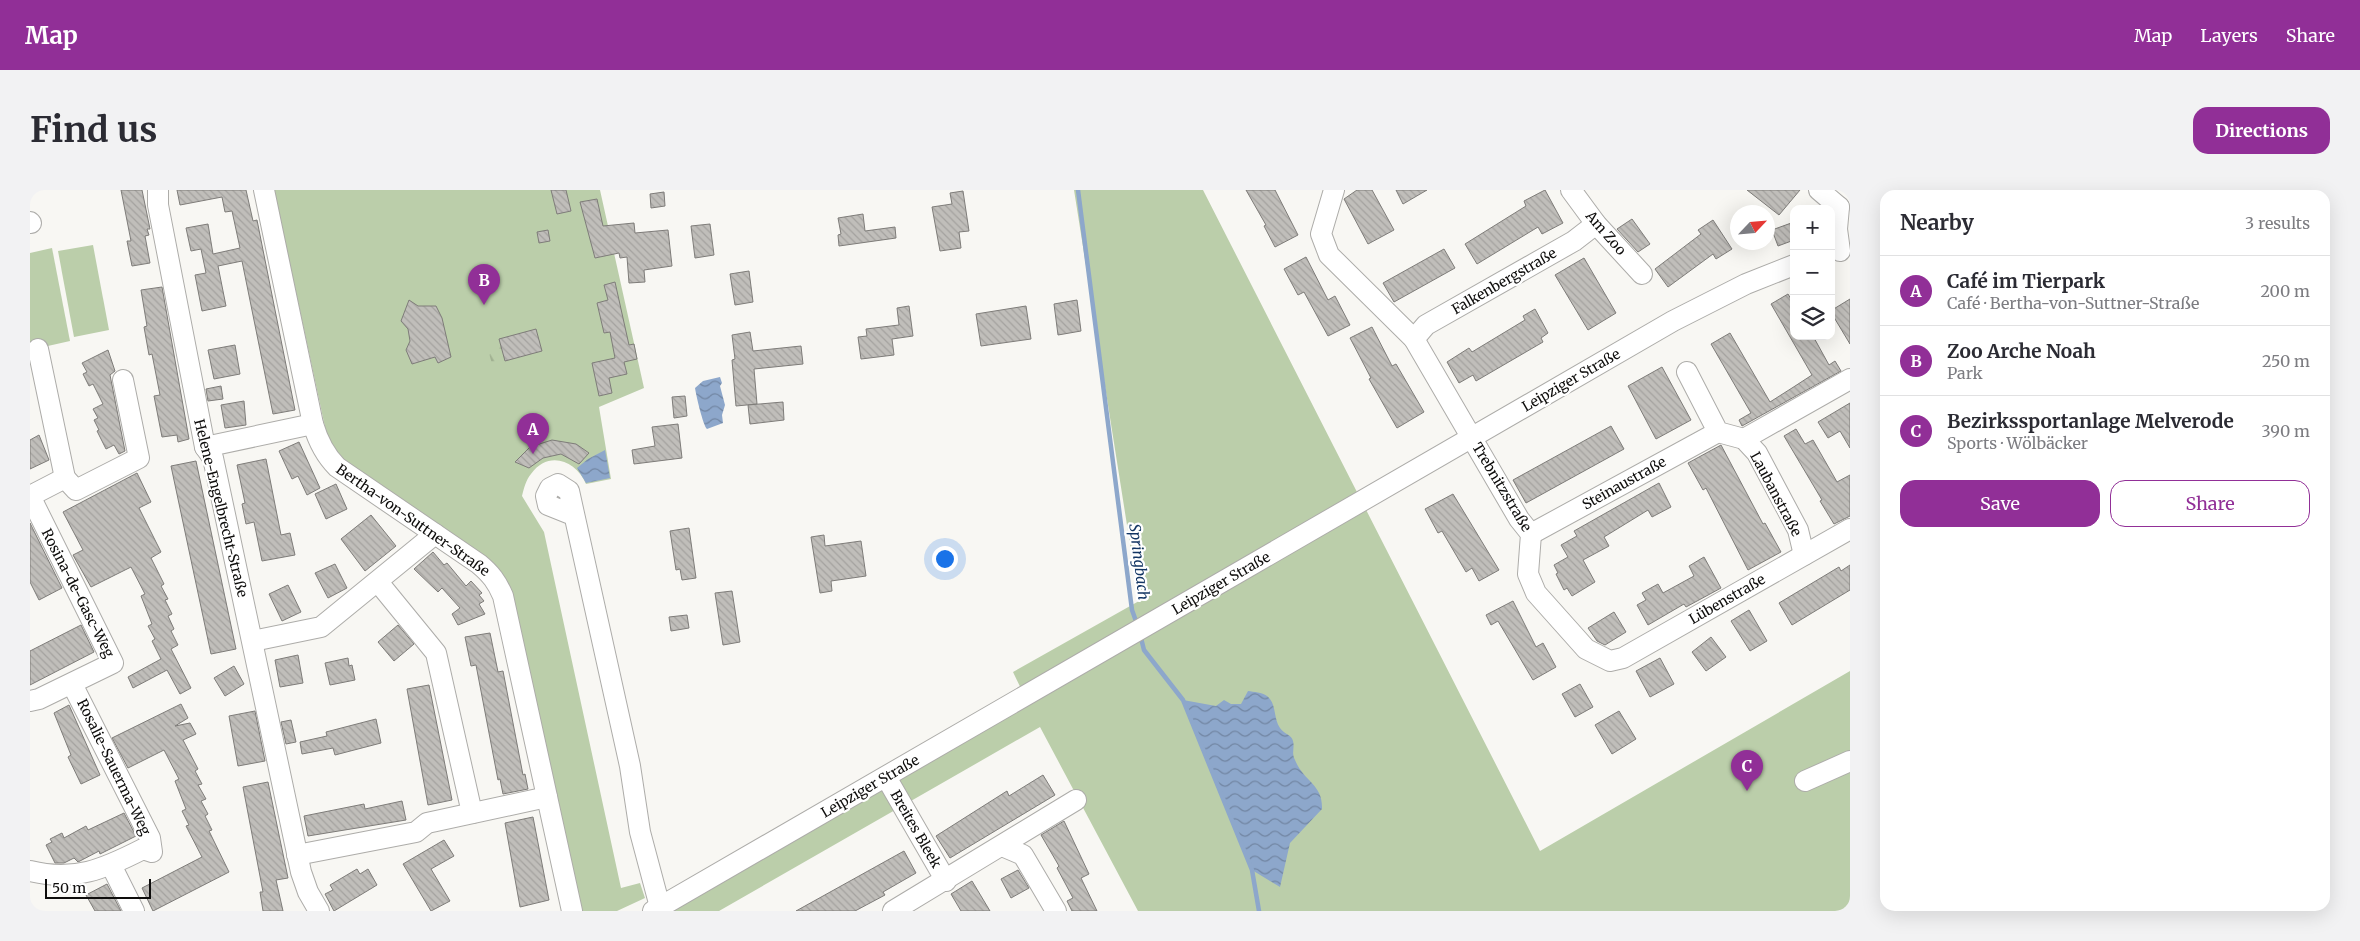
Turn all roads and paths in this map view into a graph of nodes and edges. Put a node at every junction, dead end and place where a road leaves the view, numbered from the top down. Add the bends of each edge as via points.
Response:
1 (158, 190) edge
2 (264, 190) edge
3 (1334, 190) edge
4 (1571, 190) edge
5 (1819, 190) edge
6 (1844, 207) edge
7 (1596, 224) junction
8 (1840, 251) edge
9 (1790, 268) edge
10 (1642, 274) dead end
11 (1414, 340) junction
12 (38, 349) dead end
13 (1687, 372) dead end
14 (1850, 379) edge
15 (123, 380) dead end
16 (313, 424) junction
17 (1718, 432) junction
18 (1472, 437) junction
19 (1744, 439) junction
20 (205, 447) junction
21 (66, 478) junction
22 (30, 496) edge
23 (573, 515) dead end
24 (1850, 529) edge
25 (435, 534) junction
26 (1531, 534) junction
27 (1804, 555) junction
28 (378, 582) junction
29 (253, 641) junction
30 (1601, 658) joint
31 (72, 684) junction
32 (30, 701) edge
33 (1850, 761) edge
34 (886, 776) junction
35 (1805, 782) dead end
36 (547, 797) junction
37 (1076, 800) dead end
38 (472, 814) junction
39 (1002, 846) junction
40 (297, 855) junction
41 (111, 865) junction
42 (30, 871) edge
43 (946, 881) junction
44 (656, 909) edge
45 (134, 911) edge
46 (319, 911) edge
47 (572, 911) edge
48 (893, 911) edge
49 (1056, 911) edge

1 - 20 street, Helene-Engelbrecht-Straße via 158,205
2 - 16 street, Bertha-von-Suttner-Straße
3 - 11 street, Trebnitzstraße via 1321,234 1329,254
4 - 7 street, Am Zoo
5 - 6 street
6 - 8 street via 1837,229
7 - 10 street, Am Zoo
7 - 11 street, Falkenbergstraße via 1574,241 1426,325
9 - 18 street, Leipziger Straße via 1746,284 1673,320
11 - 18 street, Trebnitzstraße
12 - 21 street
13 - 17 street
14 - 19 street
15 - 21 street via 139,458 76,490
16 - 20 street
16 - 25 street, Bertha-von-Suttner-Straße via 317,439 337,467
17 - 19 street, Laubanstraße
17 - 26 street, Steinaustraße
18 - 26 street, Trebnitzstraße
18 - 34 street, Leipziger Straße
19 - 27 street, Laubanstraße via 1757,453 1798,530
20 - 29 street, Helene-Engelbrecht-Straße via 212,458
21 - 22 street
22 - 31 street, Rosina-de-Gasc-Weg via 113,663
23 - 44 street via 628,758
24 - 27 street, Lübenstraße
25 - 28 street
25 - 36 street, Bertha-von-Suttner-Straße via 479,564 498,583
26 - 30 street, Trebnitzstraße via 1528,574 1536,594 1586,649
27 - 30 street, Lübenstraße via 1623,658 1610,661
28 - 29 street via 321,627
28 - 38 street via 436,653
29 - 40 street, Helene-Engelbrecht-Straße
31 - 32 street
31 - 41 street, Rosalie-Sauerma-Weg via 150,838 152,852 143,849
33 - 35 street
34 - 43 street, Breites Bleek
34 - 44 street, Leipziger Straße
36 - 38 street
36 - 47 street, Bertha-von-Suttner-Straße
37 - 39 street, Breites Bleek
38 - 40 street via 427,824 416,832
39 - 43 street, Breites Bleek
39 - 49 street via 1023,854
40 - 46 street, Helene-Engelbrecht-Straße via 308,892
41 - 42 street via 60,876
41 - 45 street
43 - 48 street, Breites Bleek

